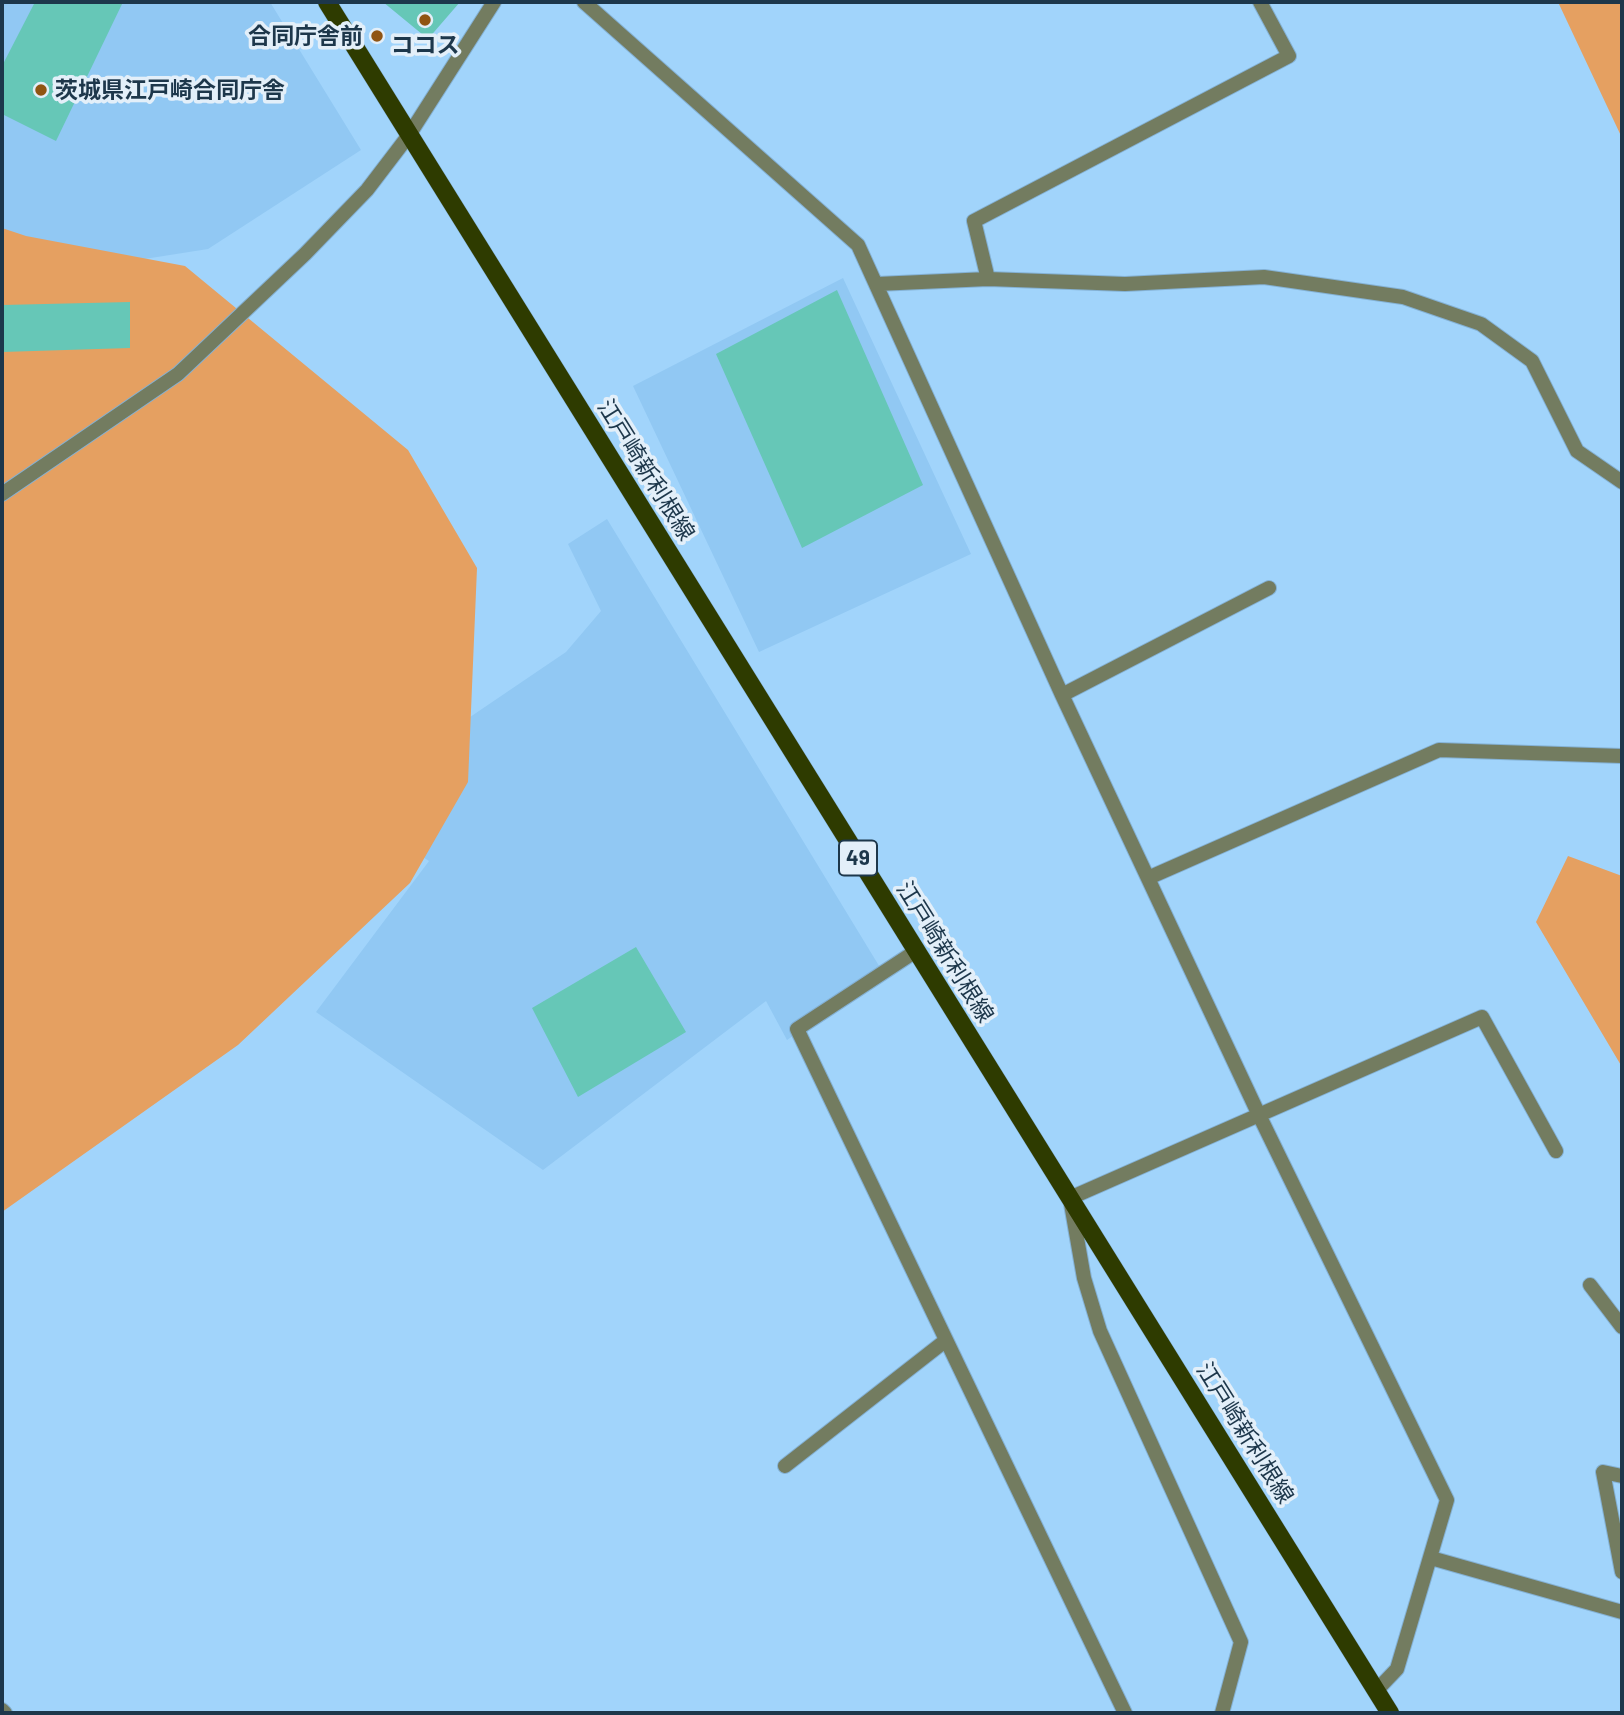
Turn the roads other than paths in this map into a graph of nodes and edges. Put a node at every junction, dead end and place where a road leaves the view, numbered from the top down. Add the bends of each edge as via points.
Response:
1 (327, 2) edge
2 (494, 2) edge
3 (1260, 2) edge
4 (595, 5) edge
5 (409, 135) junction
6 (988, 279) junction
7 (877, 284) junction
8 (1622, 482) edge
9 (2, 494) edge
10 (1269, 588) dead end
11 (1062, 695) junction
12 (1622, 756) edge
13 (1148, 877) junction
14 (916, 951) junction
15 (1259, 1115) junction
16 (1556, 1151) dead end
17 (1069, 1198) junction
18 (1590, 1285) dead end
19 (1622, 1327) edge
20 (945, 1341) junction
21 (785, 1466) dead end
22 (1622, 1476) edge
23 (1432, 1558) junction
24 (1622, 1572) edge
25 (1622, 1612) edge
26 (1376, 1691) junction
27 (1125, 1713) edge
28 (1222, 1713) edge
29 (1390, 1713) edge

1 - 5 main road, 江戸崎新利根線 / 49
2 - 5 street
3 - 6 street via 1289,56 974,221
4 - 7 street via 858,245
5 - 9 street via 367,190 305,254 177,374
5 - 14 main road, 江戸崎新利根線 / 49
6 - 7 street
6 - 8 street via 1125,284 1264,277 1403,297 1481,324 1532,360 1577,451
7 - 11 street
10 - 11 street
11 - 13 street
12 - 13 street via 1439,750
13 - 15 street
14 - 17 main road, 江戸崎新利根線 / 49
14 - 20 street via 797,1029
15 - 16 street via 1482,1017
15 - 17 street
15 - 23 street via 1447,1500
17 - 26 main road, 江戸崎新利根線 / 49
17 - 28 street via 1084,1278 1100,1331 1241,1642
18 - 19 street
20 - 21 street
20 - 27 street
22 - 24 street via 1603,1472
23 - 25 street
23 - 26 street via 1397,1669
26 - 29 main road, 江戸崎新利根線 / 49

